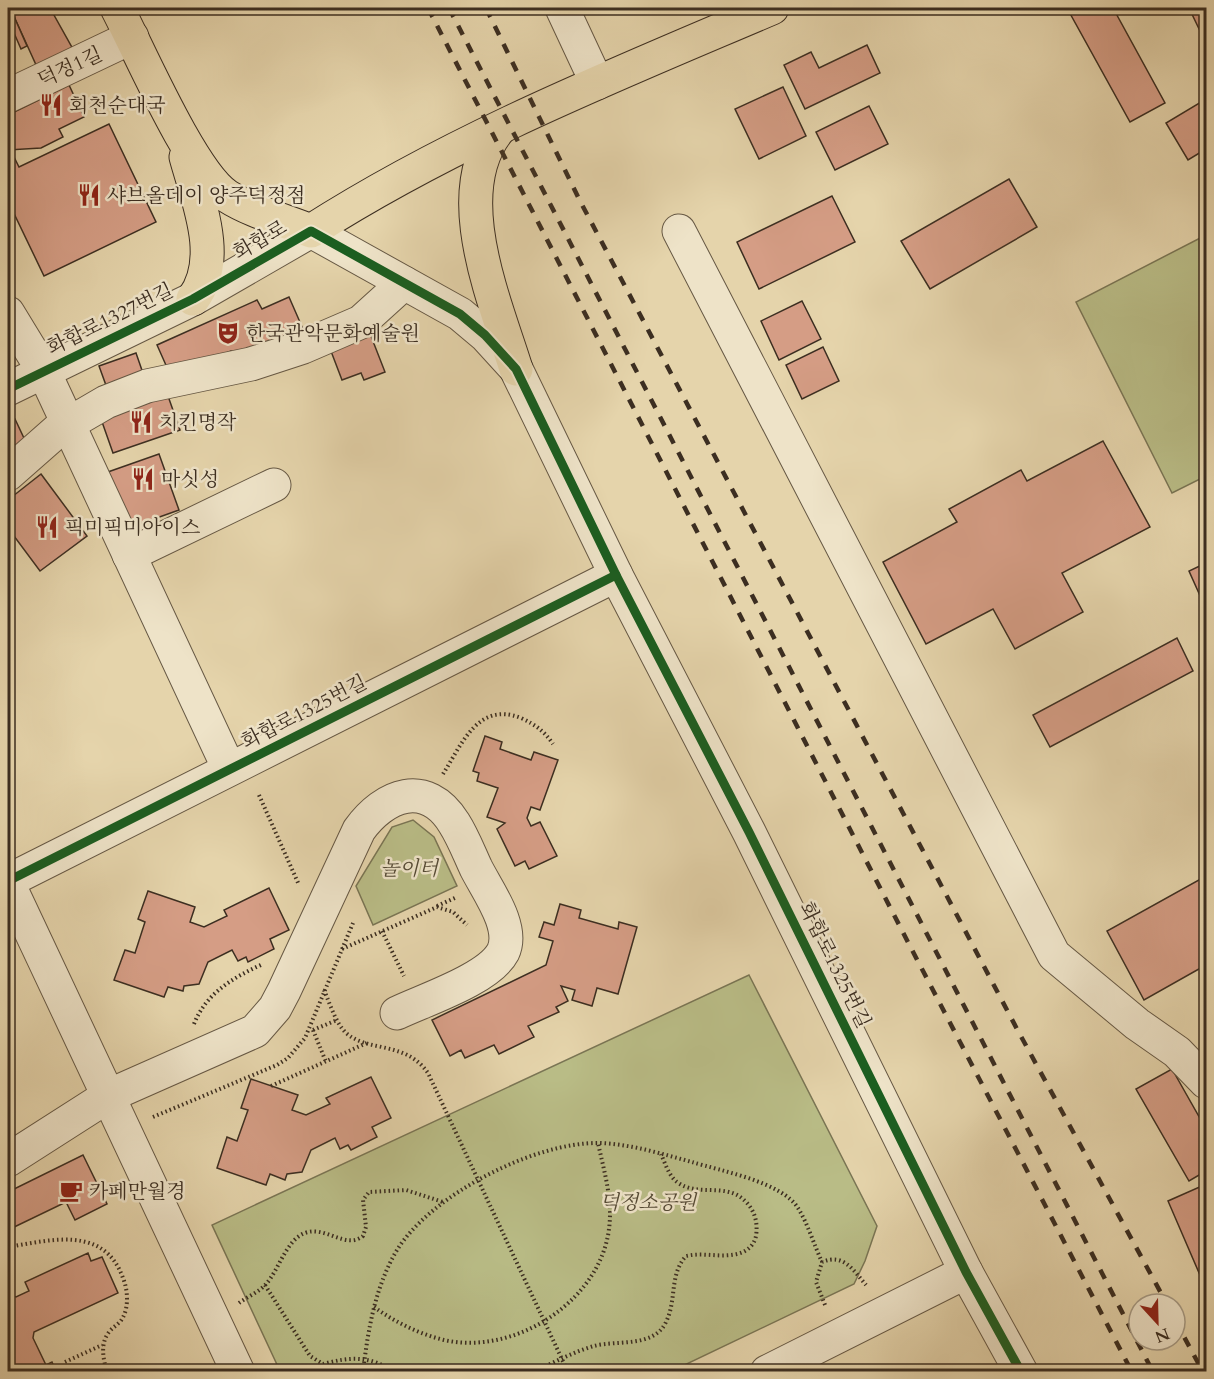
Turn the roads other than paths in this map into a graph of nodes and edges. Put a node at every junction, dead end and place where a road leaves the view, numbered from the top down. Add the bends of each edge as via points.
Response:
1 (117, 8) edge
2 (562, 8) edge
3 (772, 8) edge
4 (132, 37) junction
5 (597, 83) junction
6 (8, 96) edge
7 (177, 124) junction
8 (499, 129) junction
9 (311, 231) junction
10 (679, 231) dead end
11 (227, 280) joint
12 (404, 283) junction
13 (193, 299) junction
14 (8, 313) edge
15 (516, 369) junction
16 (44, 372) junction
17 (8, 389) edge
18 (68, 424) junction
19 (8, 474) edge
20 (274, 485) dead end
21 (129, 555) junction
22 (616, 575) junction
23 (229, 770) junction
24 (8, 882) edge
25 (397, 1013) dead end
26 (1206, 1082) edge
27 (108, 1096) junction
28 (8, 1160) edge
29 (966, 1272) junction
30 (238, 1371) edge
31 (767, 1371) edge
32 (1021, 1371) edge

1 - 4 main road, 화합로
2 - 5 street
3 - 5 main road, 화합로
4 - 6 street, 덕정1길
4 - 7 main road, 화합로
5 - 8 main road, 화합로
7 - 9 main road, 화합로 via 208,178 227,196
7 - 13 main road via 208,256 207,275
8 - 9 main road, 화합로
8 - 15 main road via 484,155 475,207 479,242
9 - 11 street, 화합로
9 - 12 street, 화합로1325번길
10 - 26 street via 1054,955 1137,1024 1178,1052
11 - 13 street, 화합로1327번길
12 - 15 street, 화합로1325번길 via 460,314
12 - 18 street via 377,309 347,329 251,364 147,386 106,402
13 - 16 street, 화합로1327번길
14 - 16 street
15 - 22 street, 화합로1325번길
16 - 17 street, 화합로1327번길
16 - 18 street, 화합로1325번길
18 - 19 street
18 - 21 street, 화합로1325번길
20 - 21 street
21 - 23 street, 화합로1325번길
22 - 23 street, 화합로1325번길
22 - 29 street, 화합로1325번길 via 748,831
23 - 24 street, 화합로1325번길
24 - 27 street
25 - 27 street via 488,969 500,957 506,942 502,922 454,822 433,800 413,795 386,803 358,830 284,991 264,1023 255,1031
27 - 28 street
27 - 30 street
29 - 31 street
29 - 32 street, 화합로1325번길

